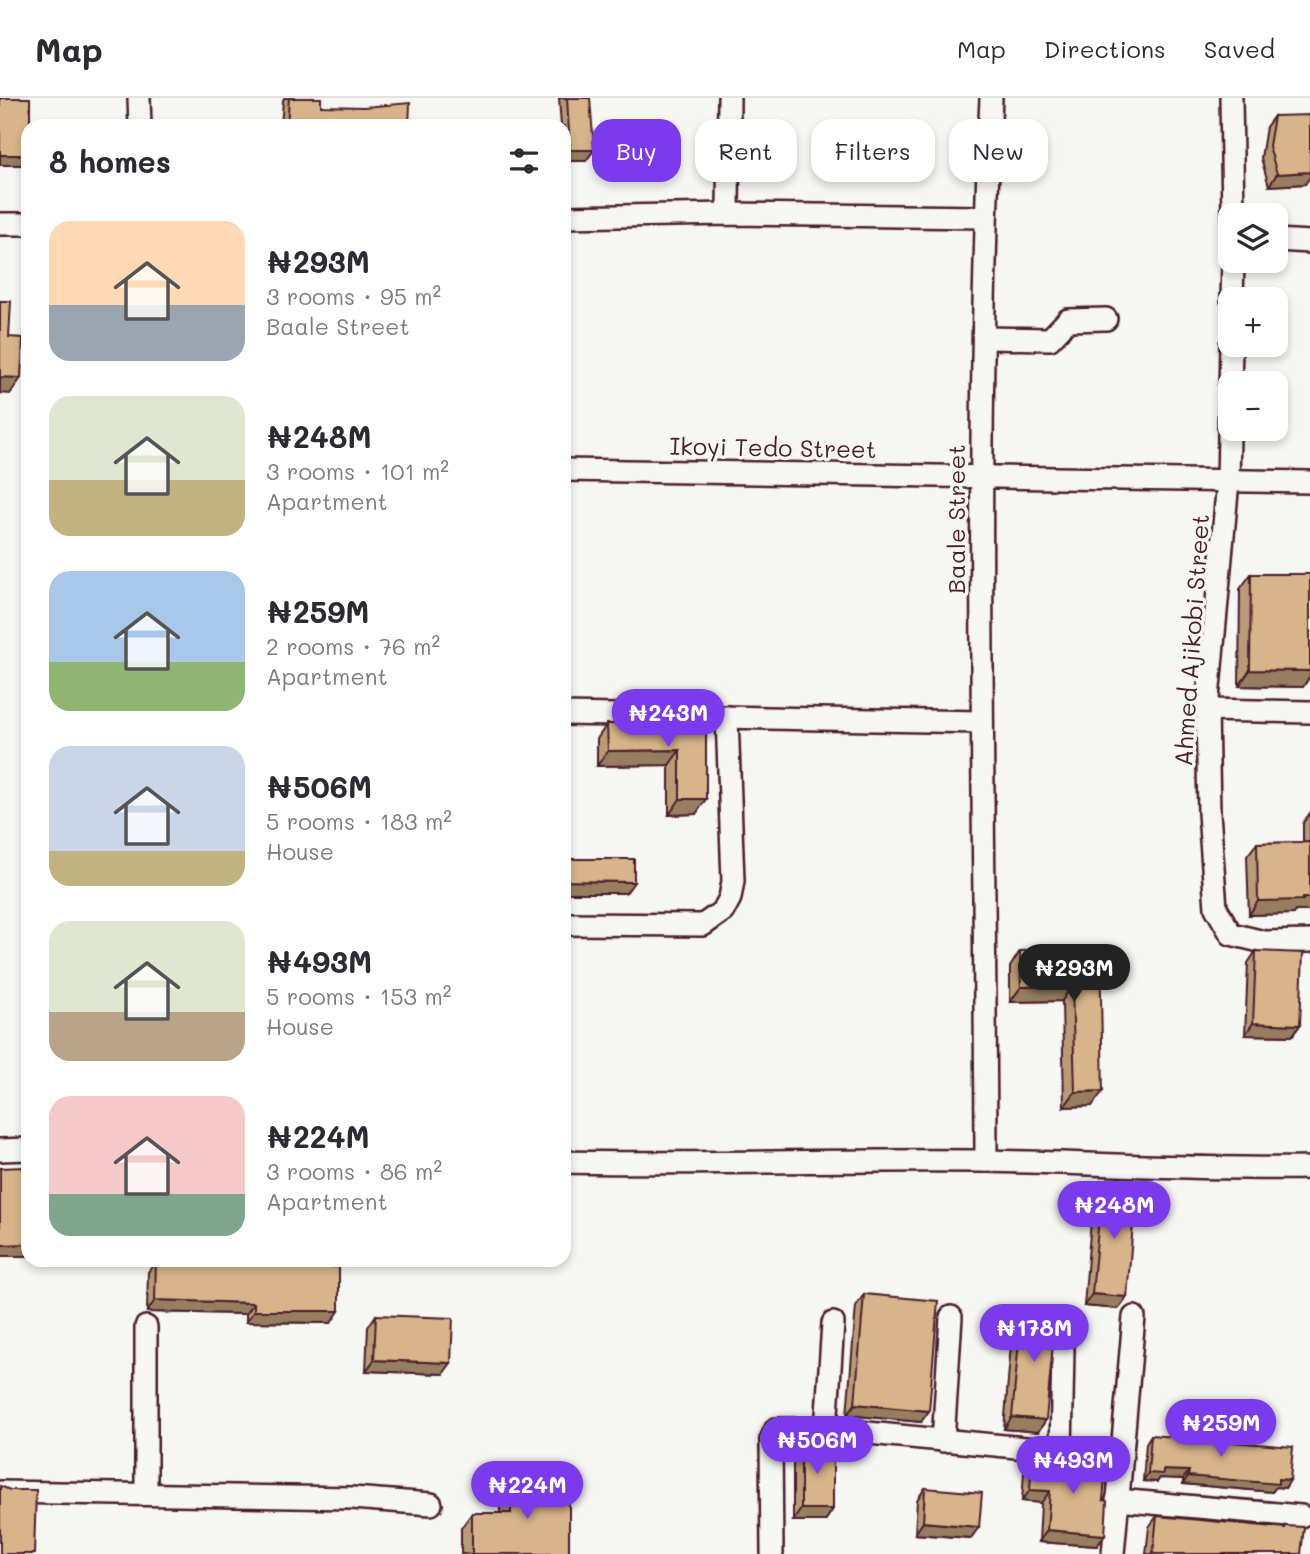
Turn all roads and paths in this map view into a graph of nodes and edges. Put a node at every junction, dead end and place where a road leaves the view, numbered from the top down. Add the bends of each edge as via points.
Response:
1 (139, 98) edge
2 (729, 98) edge
3 (991, 98) edge
4 (1231, 98) edge
5 (140, 119) edge
6 (1233, 203) edge
7 (728, 214) junction
8 (571, 217) edge
9 (985, 217) junction
10 (0, 224) edge
11 (21, 224) edge
12 (1288, 241) edge
13 (1310, 242) edge
14 (1106, 319) dead end
15 (984, 338) junction
16 (1231, 357) edge
17 (571, 470) edge
18 (981, 477) junction
19 (1228, 481) junction
20 (1310, 482) edge
21 (1208, 710) junction
22 (1310, 712) edge
23 (571, 713) edge
24 (727, 717) junction
25 (981, 722) junction
26 (571, 924) edge
27 (1310, 942) edge
28 (21, 1149) edge
29 (0, 1150) edge
30 (986, 1161) junction
31 (571, 1162) edge
32 (1310, 1168) edge
33 (951, 1317) dead end
34 (1133, 1317) dead end
35 (833, 1323) dead end
36 (146, 1327) dead end
37 (1063, 1350) dead end
38 (825, 1429) junction
39 (943, 1441) junction
40 (1061, 1452) junction
41 (1121, 1457) junction
42 (0, 1492) edge
43 (146, 1494) junction
44 (1117, 1500) junction
45 (431, 1504) dead end
46 (1301, 1516) dead end
47 (772, 1554) edge
48 (1113, 1554) edge

1 - 5 street
2 - 7 street
3 - 9 street, Baale Street
4 - 6 street
7 - 8 street
7 - 9 street
9 - 15 street, Baale Street
10 - 11 street
12 - 13 street
14 - 15 street via 1069,320 1050,339
15 - 18 street, Baale Street
16 - 19 street, Ahmed Ajikobi Street
17 - 18 street, Ikoyi Tedo Street
18 - 19 street, Ikoyi Tedo Street
18 - 25 street, Baale Street
19 - 20 street, Ikoyi Tedo Street
19 - 21 street, Ahmed Ajikobi Street
21 - 22 street
21 - 27 street, Ahmed Ajikobi Street via 1216,908 1231,934 1264,942
23 - 24 street
24 - 25 street
24 - 26 street via 733,881 723,911 704,925
25 - 30 street, Baale Street
28 - 29 street
30 - 31 street
30 - 32 street
33 - 39 street
34 - 41 street
35 - 38 street
36 - 43 street
37 - 40 street
38 - 39 street
38 - 47 street via 776,1429 771,1440
39 - 40 street
40 - 41 street
41 - 44 street
42 - 43 street
43 - 45 street
44 - 46 street
44 - 48 street

